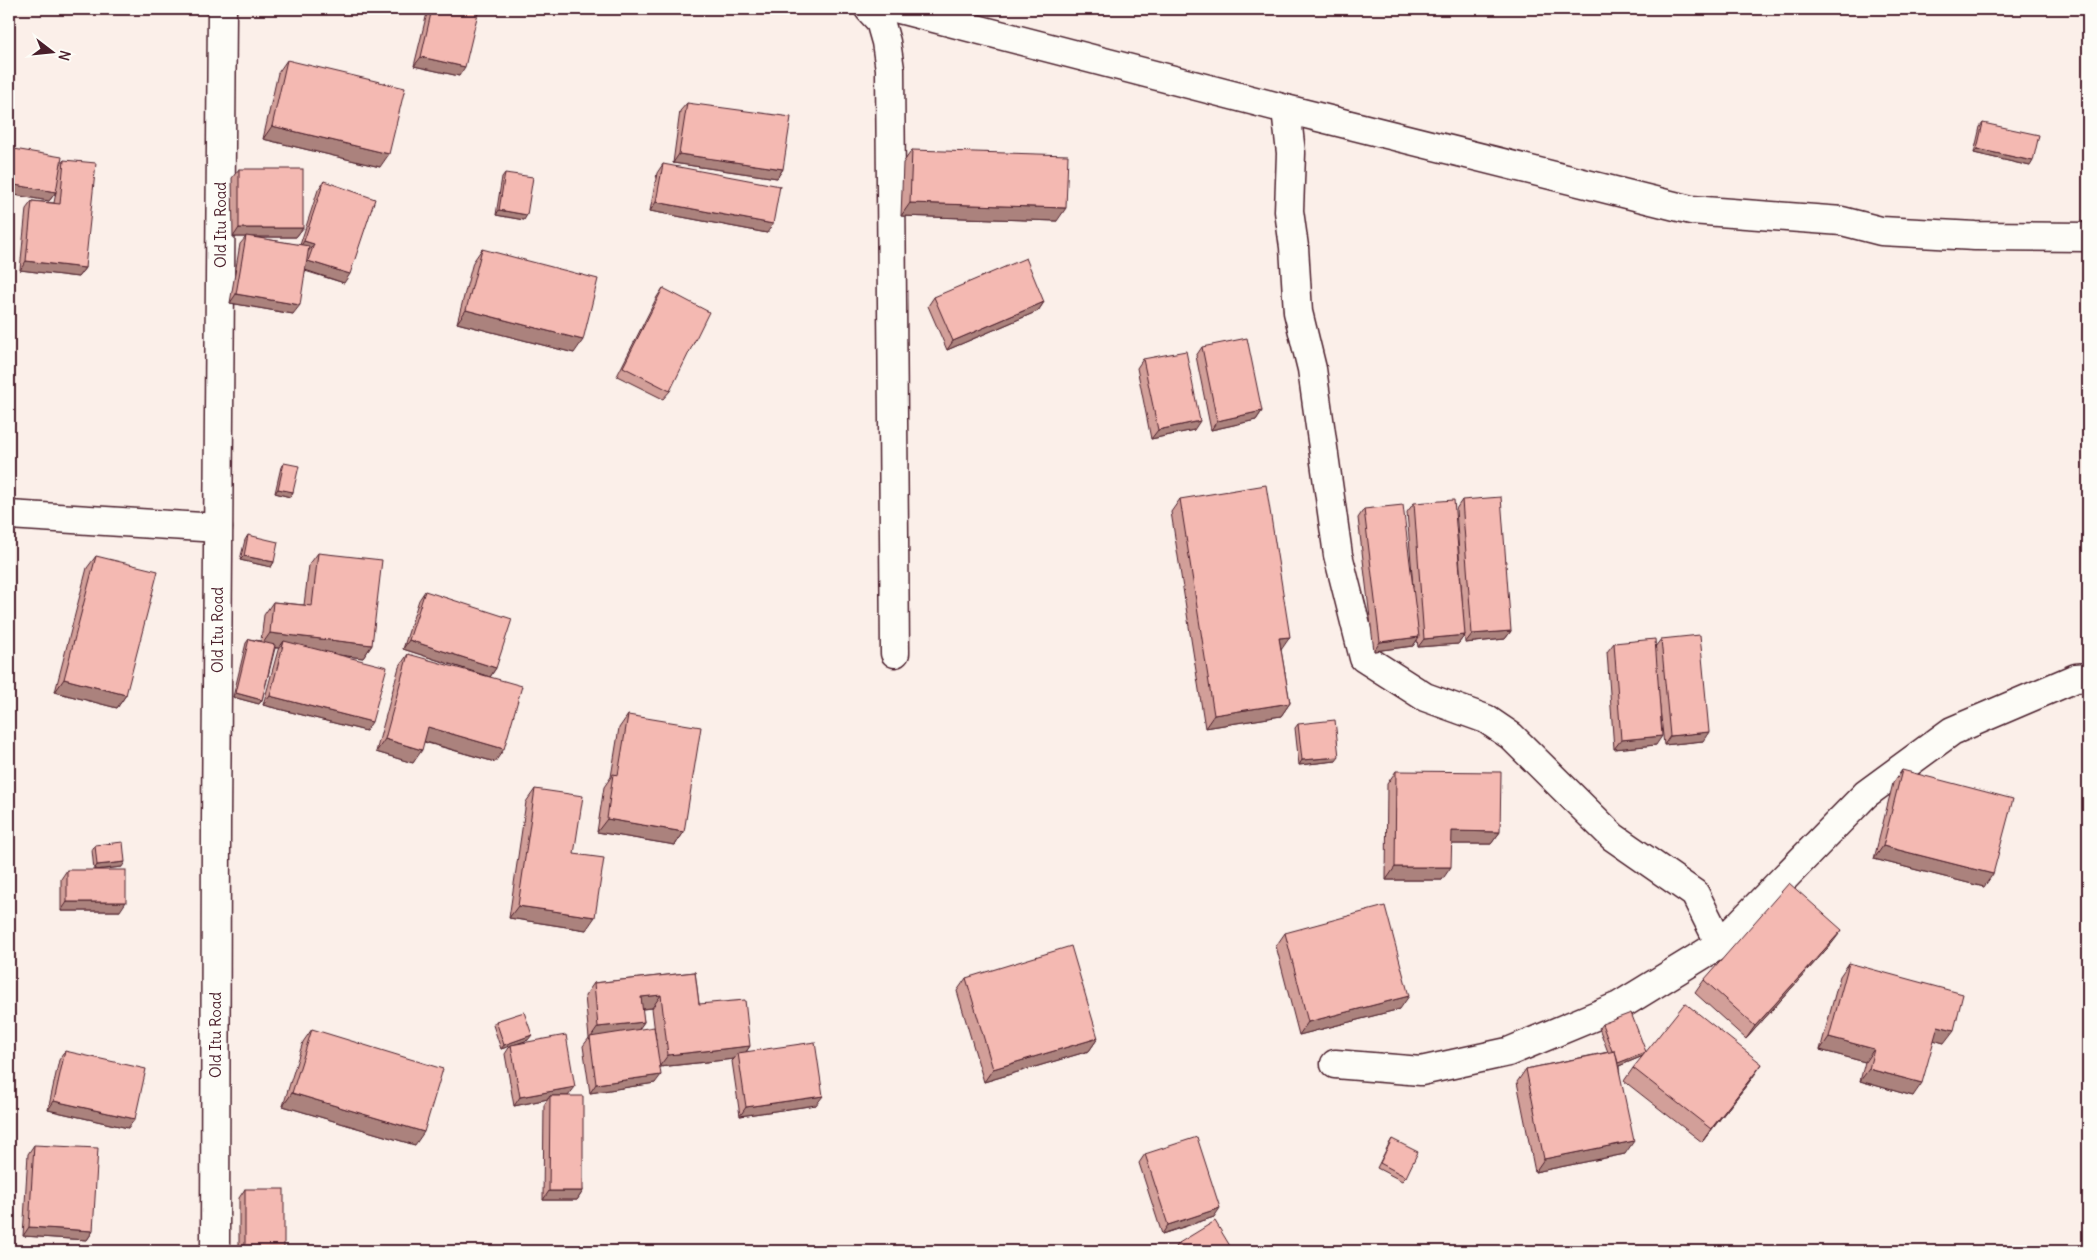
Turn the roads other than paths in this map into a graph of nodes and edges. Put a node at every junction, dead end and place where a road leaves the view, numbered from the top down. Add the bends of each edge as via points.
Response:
1 (222, 9) edge
2 (887, 12) edge
3 (1286, 109) junction
4 (2088, 237) edge
5 (9, 515) edge
6 (218, 528) junction
7 (895, 653) dead end
8 (2088, 677) edge
9 (1720, 944) junction
10 (1335, 1064) dead end
11 (215, 1251) edge

1 - 6 street, Old Itu Road
2 - 3 street
2 - 7 street
3 - 4 street via 1691,210 1842,221 1881,231
3 - 9 street via 1291,153 1289,211 1298,312 1312,369 1338,555 1364,658 1425,697 1486,719 1511,736 1613,837 1695,894
5 - 6 street
6 - 11 street, Old Itu Road
8 - 9 street via 2076,678 1952,731 1866,794
9 - 10 street via 1619,1006 1508,1052 1421,1071

